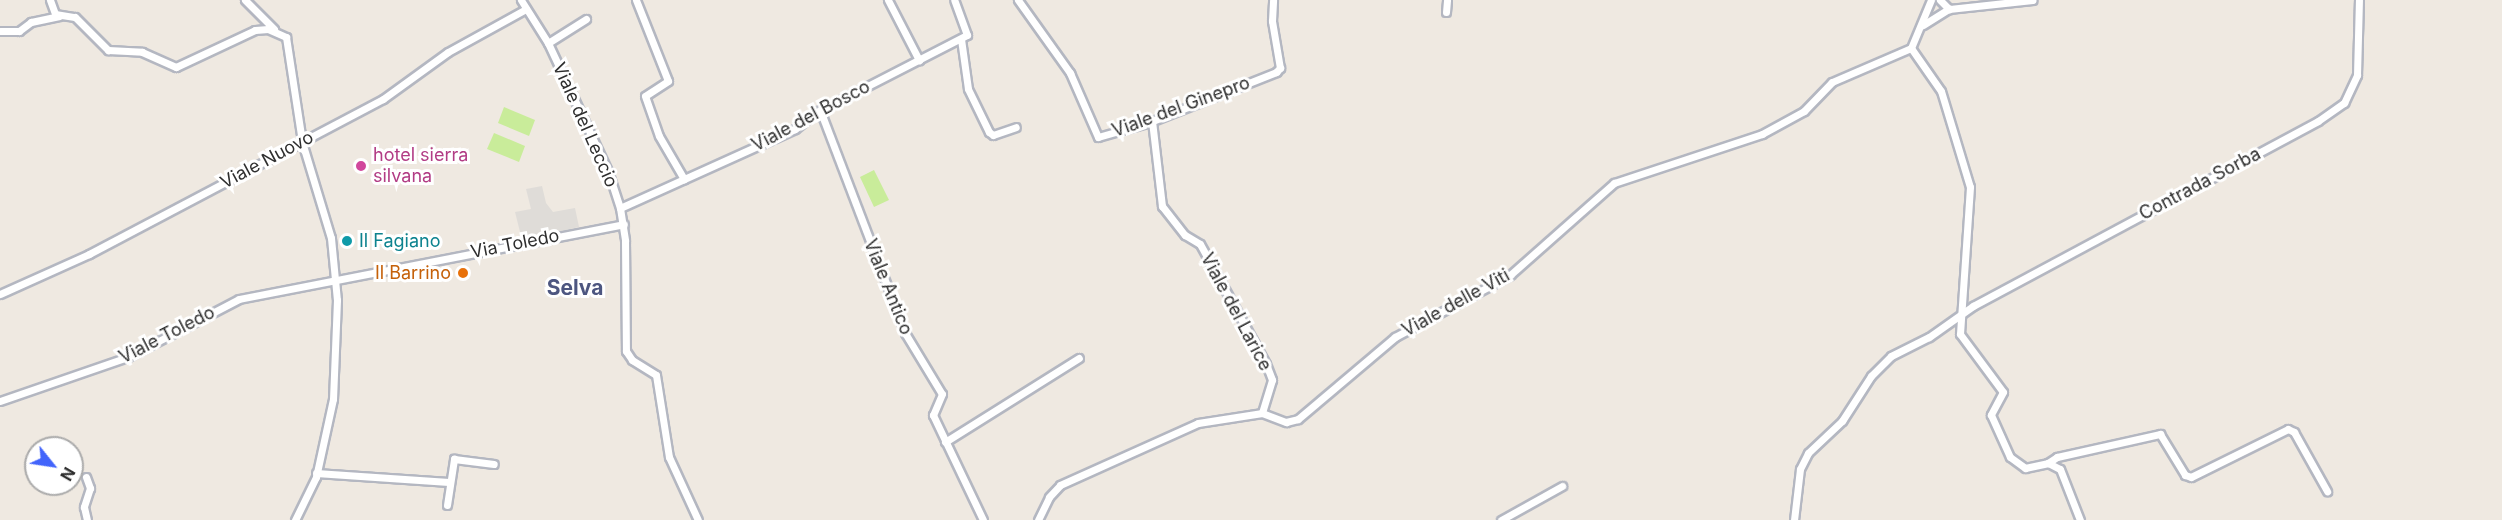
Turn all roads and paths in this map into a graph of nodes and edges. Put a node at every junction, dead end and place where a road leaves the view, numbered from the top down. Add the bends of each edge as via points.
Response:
1 (50, 0) edge
2 (245, 0) edge
3 (521, 0) edge
4 (636, 0) edge
5 (888, 0) edge
6 (955, 0) edge
7 (1018, 0) edge
8 (1273, 0) edge
9 (1447, 0) edge
10 (1930, 0) edge
11 (1940, 0) edge
12 (2033, 0) edge
13 (2360, 0) edge
14 (526, 9) junction
15 (1949, 9) junction
16 (1446, 12) dead end
17 (59, 16) junction
18 (586, 19) dead end
19 (1923, 26) junction
20 (0, 31) edge
21 (276, 31) junction
22 (961, 39) junction
23 (548, 43) junction
24 (1911, 48) junction
25 (919, 60) junction
26 (820, 110) junction
27 (1152, 121) junction
28 (1016, 127) dead end
29 (302, 142) junction
30 (684, 179) junction
31 (620, 208) junction
32 (624, 224) junction
33 (336, 280) junction
34 (0, 294) edge
35 (1961, 313) junction
36 (1079, 358) dead end
37 (0, 401) edge
38 (1262, 413) junction
39 (945, 442) junction
40 (2048, 463) junction
41 (494, 464) dead end
42 (316, 473) junction
43 (86, 477) dead end
44 (449, 482) junction
45 (1562, 486) dead end
46 (2327, 491) dead end
47 (447, 505) dead end
48 (87, 520) edge
49 (295, 520) edge
50 (698, 520) edge
51 (983, 520) edge
52 (1038, 520) edge
53 (1501, 520) edge
54 (1794, 520) edge
55 (2080, 520) edge

1 - 17 street
2 - 21 street
3 - 14 street, Viale del Leccio
4 - 30 street via 668,81 645,96 659,136
5 - 25 street
6 - 22 street via 968,31
7 - 27 street, Viale del Ginepro via 1070,73 1098,137
8 - 27 street, Viale del Ginepro via 1272,21 1280,68 1276,72
9 - 16 street
10 - 19 street
11 - 15 street
12 - 15 street
13 - 35 street, Contrada Sorba via 2357,75 2352,90 2337,109
14 - 23 street, Viale del Leccio
14 - 29 street, Viale Nuovo via 448,52 383,99
15 - 19 street
17 - 20 street via 31,22 19,31
17 - 21 street via 75,17 108,50 142,52 176,67 255,30
18 - 23 street, Viale del Leccio
19 - 24 street
21 - 29 street via 286,37
22 - 25 street, Viale del Bosco
22 - 28 street via 968,89 988,132 993,135
23 - 31 street, Viale del Leccio via 608,171
24 - 35 street via 1941,91 1970,187
24 - 38 street, Viale delle Viti via 1832,82 1803,111 1762,134 1614,183 1510,275 1395,337 1298,419 1286,422
25 - 26 street, Viale del Bosco
26 - 30 street, Viale del Bosco via 795,129
26 - 39 street, Viale Antico via 905,333 942,394 933,415
27 - 38 street, Viale del Larice via 1162,206 1185,235 1200,244 1266,364 1272,380
29 - 33 street via 331,238
29 - 34 street, Viale Nuovo via 89,254
30 - 31 street, Viale del Bosco
31 - 32 street, Viale del Leccio
32 - 33 street, Via Toledo
32 - 50 street, Viale del Leccio via 626,351 632,360 656,375 669,457
33 - 37 street, Viale Toledo via 239,299 128,357
33 - 42 street via 333,399
35 - 40 street via 1960,334 2003,392 1991,415 2010,457 2025,468
35 - 54 street, Contrada Sorba via 1929,337 1884,361 1852,408 1808,453 1797,484
36 - 39 street
38 - 52 street, Viale delle Viti via 1198,423 1060,484 1048,497
39 - 51 street, Viale Antico
40 - 46 street via 2057,457 2160,434 2185,475 2191,477 2288,429 2294,432
40 - 55 street via 2060,469
41 - 44 street via 454,459
42 - 44 street
42 - 49 street
43 - 48 street via 90,488 84,507
44 - 47 street
45 - 53 street

